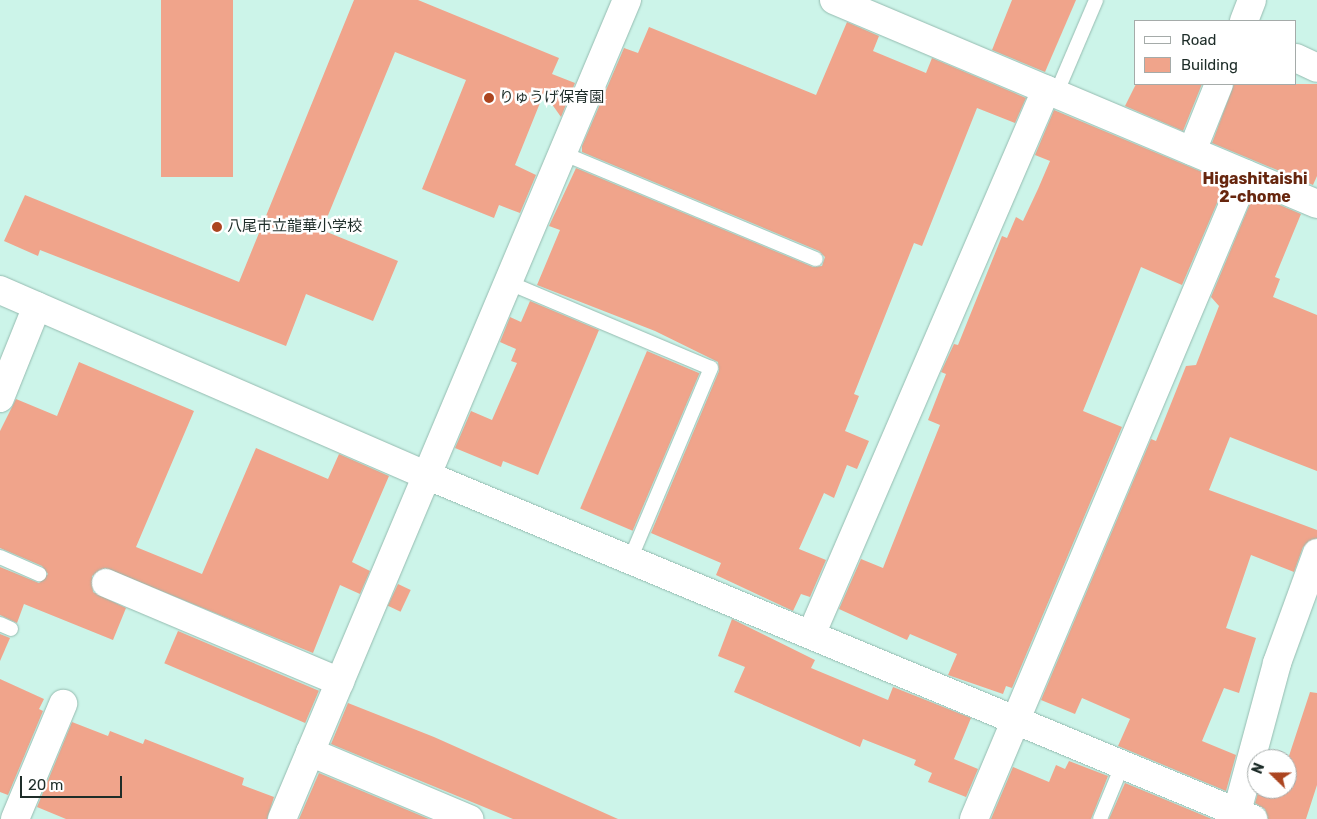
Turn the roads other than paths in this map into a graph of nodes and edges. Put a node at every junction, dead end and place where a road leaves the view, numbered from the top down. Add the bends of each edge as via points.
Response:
1 (627, 0) edge
2 (834, 0) edge
3 (1096, 0) edge
4 (1252, 0) edge
5 (1244, 20) edge
6 (1297, 58) edge
7 (1317, 68) edge
8 (1219, 85) edge
9 (1051, 92) junction
10 (1192, 151) junction
11 (562, 153) junction
12 (1246, 174) junction
13 (1317, 204) edge
14 (816, 259) dead end
15 (508, 282) junction
16 (0, 290) edge
17 (37, 306) junction
18 (0, 398) edge
19 (426, 475) junction
20 (1317, 554) edge
21 (0, 557) edge
22 (630, 560) junction
23 (39, 574) dead end
24 (106, 583) dead end
25 (811, 635) junction
26 (340, 682) junction
27 (64, 704) dead end
28 (1016, 721) junction
29 (310, 752) junction
30 (1122, 766) junction
31 (1242, 817) edge
32 (16, 819) edge
33 (282, 819) edge
34 (469, 819) edge
35 (974, 819) edge
36 (1100, 819) edge

1 - 11 street
2 - 9 street
3 - 9 lane
4 - 5 street
6 - 7 street
8 - 10 street
9 - 10 street
9 - 25 street
10 - 12 street
11 - 14 lane
11 - 15 street
12 - 13 street
12 - 28 street
15 - 19 street
15 - 22 lane via 711,368
16 - 17 street
17 - 18 street
17 - 19 street
19 - 22 street
19 - 26 street
20 - 31 street via 1277,663
21 - 23 lane
22 - 25 street
24 - 26 street
25 - 28 street
26 - 29 street
27 - 32 street
28 - 30 street
28 - 35 street
29 - 33 street
29 - 34 street
30 - 31 street
30 - 36 lane

